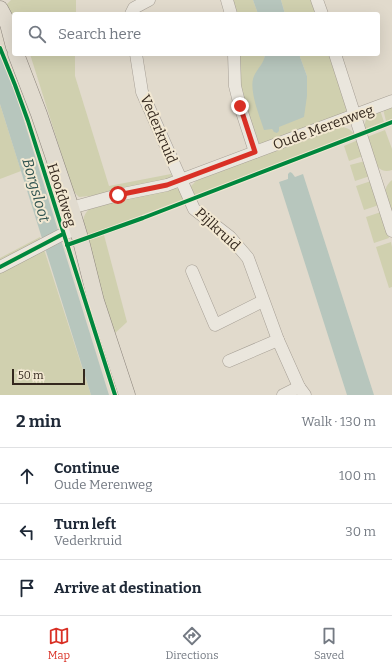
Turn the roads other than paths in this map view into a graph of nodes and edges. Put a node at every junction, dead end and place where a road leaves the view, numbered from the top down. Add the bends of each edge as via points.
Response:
1 (149, 0) edge
2 (227, 0) edge
3 (317, 0) edge
4 (0, 10) edge
5 (132, 12) edge
6 (230, 12) edge
7 (321, 12) edge
8 (0, 29) edge
9 (12, 40) edge
10 (12, 45) edge
11 (17, 56) edge
12 (136, 56) edge
13 (234, 56) edge
14 (336, 56) edge
15 (392, 101) edge
16 (354, 116) junction
17 (255, 152) junction
18 (181, 180) junction
19 (190, 200) joint
20 (71, 208) junction
21 (77, 229) junction
22 (392, 231) edge
23 (0, 267) edge
24 (192, 271) dead end
25 (263, 301) junction
26 (278, 340) junction
27 (229, 361) dead end
28 (302, 391) edge
29 (127, 395) edge
30 (283, 395) edge

1 - 5 street via 134,8
2 - 6 street
3 - 7 street
4 - 9 main road via 8,24
8 - 10 main road
11 - 20 main road, Hoofdweg
12 - 18 street, Vederkruid via 142,92
13 - 17 street via 235,86
14 - 16 street
15 - 16 street, Oude Merenweg
16 - 17 street, Oude Merenweg
16 - 22 street
17 - 18 street, Oude Merenweg
18 - 19 street, Vederkruid
18 - 20 street, Oude Merenweg
19 - 25 street, Pijlkruid via 194,209 230,237 248,258
20 - 21 main road, Hoofdweg
21 - 23 street
21 - 29 main road, Hoofdweg via 96,301
24 - 25 street via 215,324
25 - 26 street, Pijlkruid
26 - 27 street
26 - 28 street, Pijlkruid
28 - 30 street, Pijlkruid

